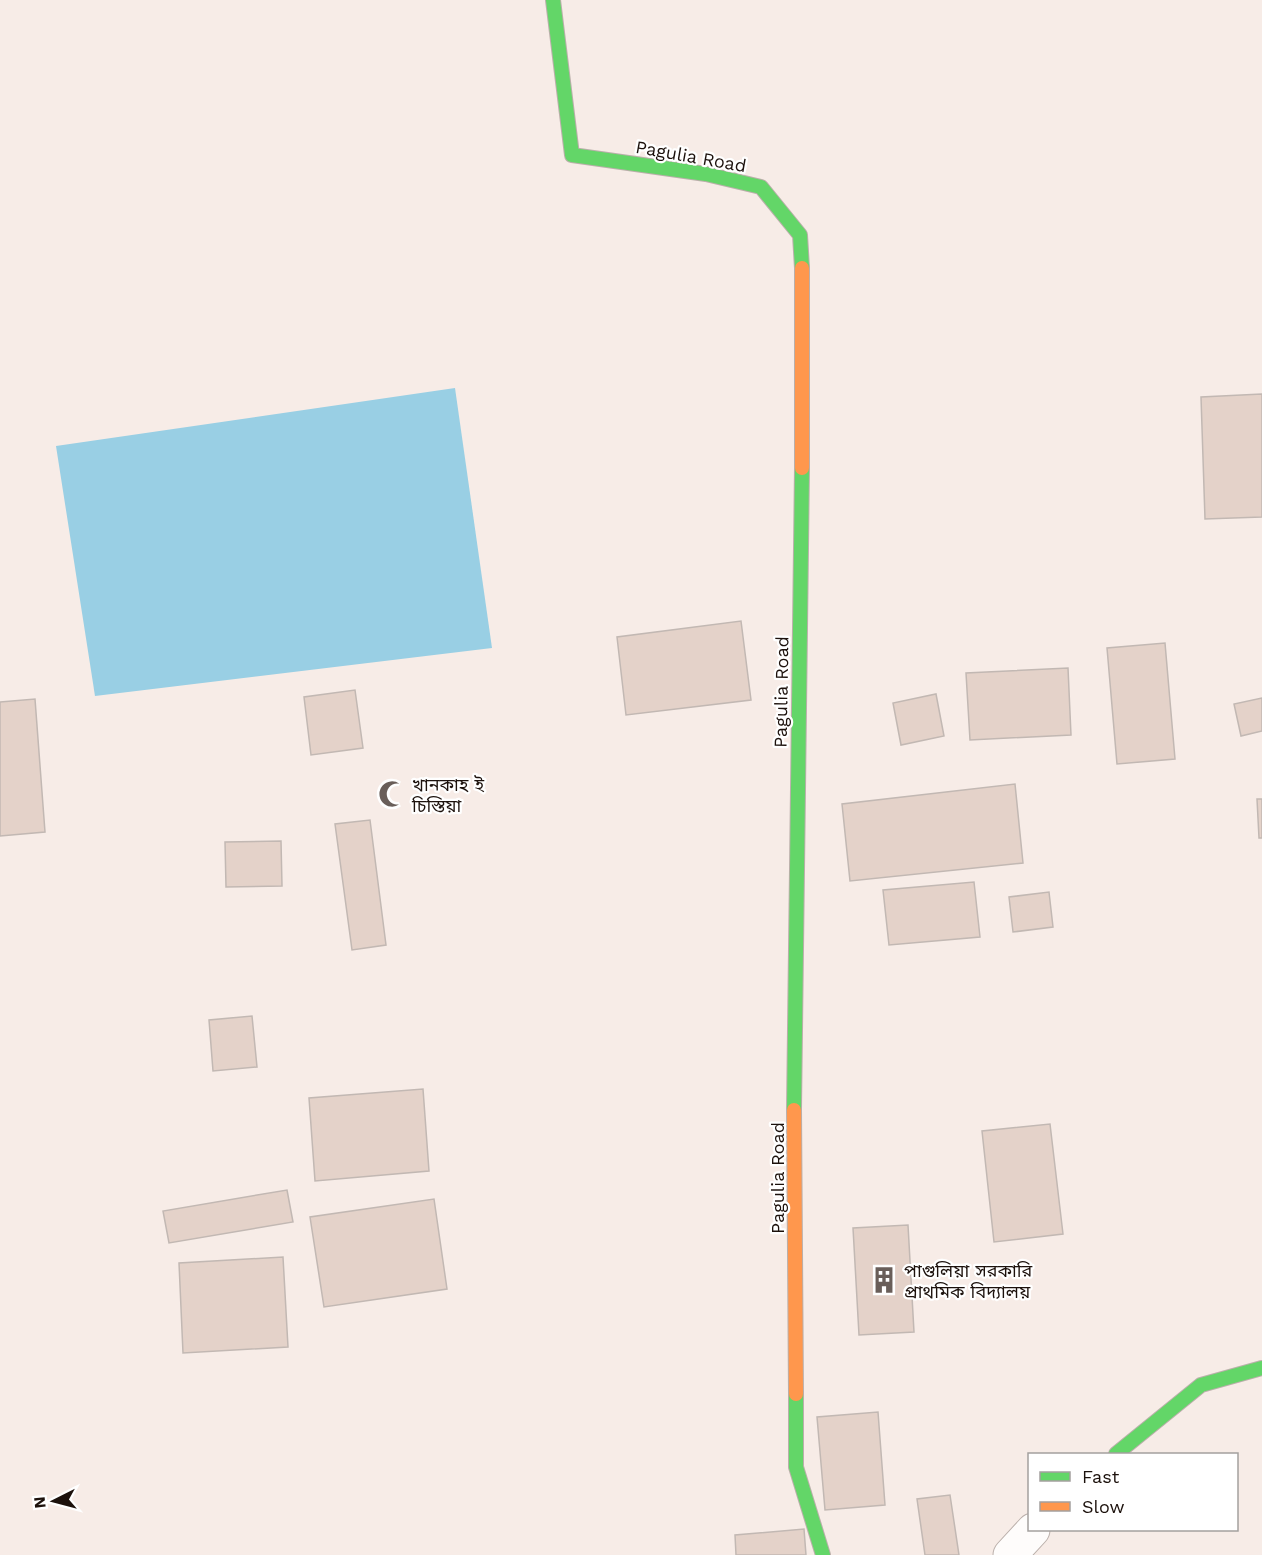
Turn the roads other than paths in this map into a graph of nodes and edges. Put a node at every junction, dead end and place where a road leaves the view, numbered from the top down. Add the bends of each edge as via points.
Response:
1 (553, 0) edge
2 (1262, 1368) edge
3 (1118, 1453) edge
4 (1032, 1531) edge
5 (823, 1555) edge
6 (1010, 1555) edge

1 - 5 street, Pagulia Road via 572,154 706,174 761,187 800,235 804,300 794,1094 796,1467
2 - 3 street via 1201,1385
4 - 6 street

